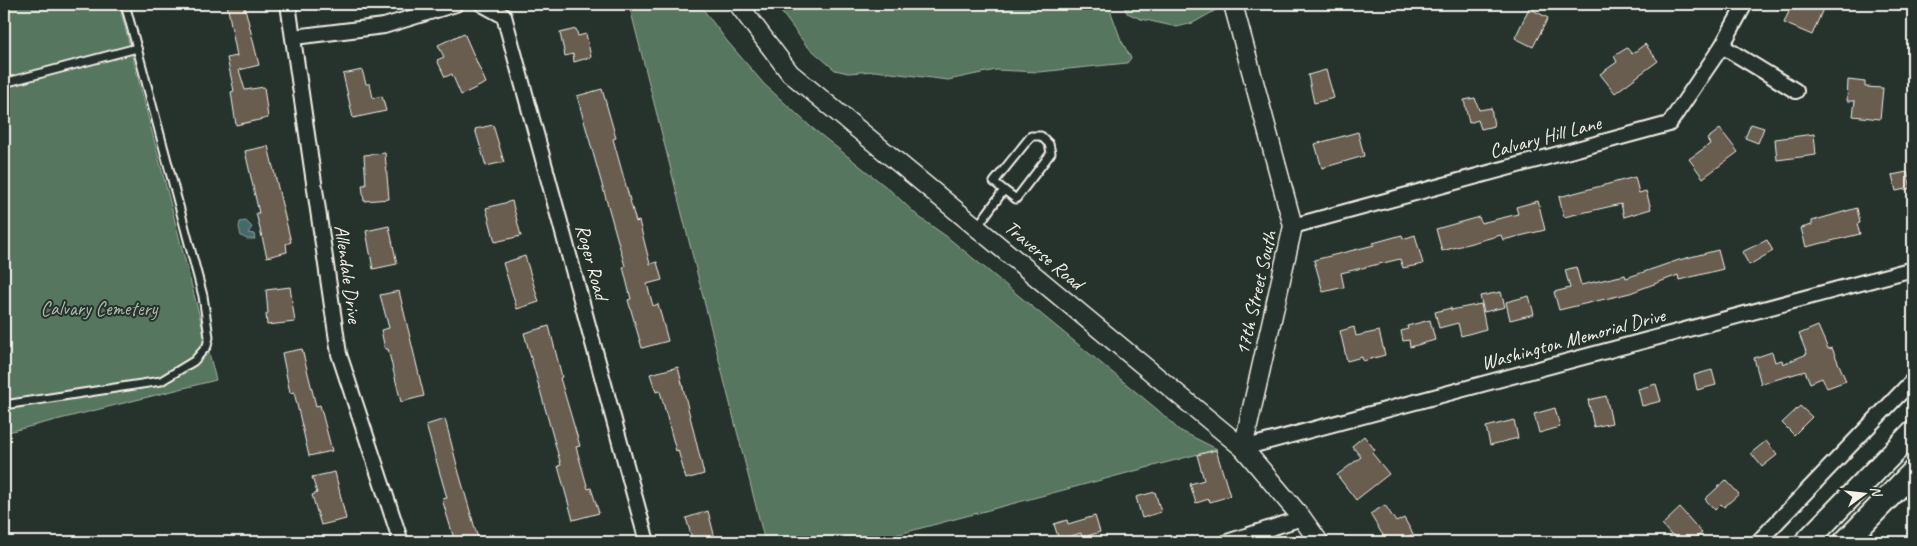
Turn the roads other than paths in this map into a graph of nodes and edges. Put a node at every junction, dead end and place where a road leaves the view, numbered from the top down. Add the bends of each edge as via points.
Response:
1 (125, 4) edge
2 (288, 4) edge
3 (456, 4) edge
4 (482, 4) edge
5 (738, 4) edge
6 (1233, 4) edge
7 (1745, 4) edge
8 (294, 37) junction
9 (1722, 46) junction
10 (136, 48) junction
11 (4, 82) edge
12 (1796, 91) dead end
13 (1004, 190) junction
14 (1293, 226) junction
15 (976, 227) junction
16 (1913, 269) edge
17 (1913, 380) edge
18 (4, 405) edge
19 (1913, 432) edge
20 (1243, 448) junction
21 (1913, 472) edge
22 (1302, 518) junction
23 (401, 542) edge
24 (647, 542) edge
25 (1227, 542) edge
26 (1319, 542) edge
27 (1758, 542) edge
28 (1806, 542) edge
29 (1845, 542) edge

1 - 10 lane
2 - 8 street, Allendale Drive
3 - 8 street via 384,26
4 - 24 street, Roger Road via 504,16
5 - 15 street, Traverse Road via 790,73
6 - 14 street, 17th Street South
7 - 9 street, Calvary Hill Lane
8 - 23 street, Allendale Drive via 338,354
9 - 12 street
9 - 14 street, Calvary Hill Lane via 1669,124
10 - 11 lane
10 - 18 lane via 203,296 209,337 207,346 194,361 161,381
13 - 13 lane via 994,182 1031,136 1041,136 1049,144 1051,153 1016,199
13 - 15 lane
14 - 20 street, 17th Street South
15 - 20 street, Traverse Road
16 - 20 street, Washington Memorial Drive
17 - 27 street
19 - 28 main road
20 - 22 street, Traverse Road
21 - 29 main road
22 - 25 street
22 - 26 street, Traverse Road

